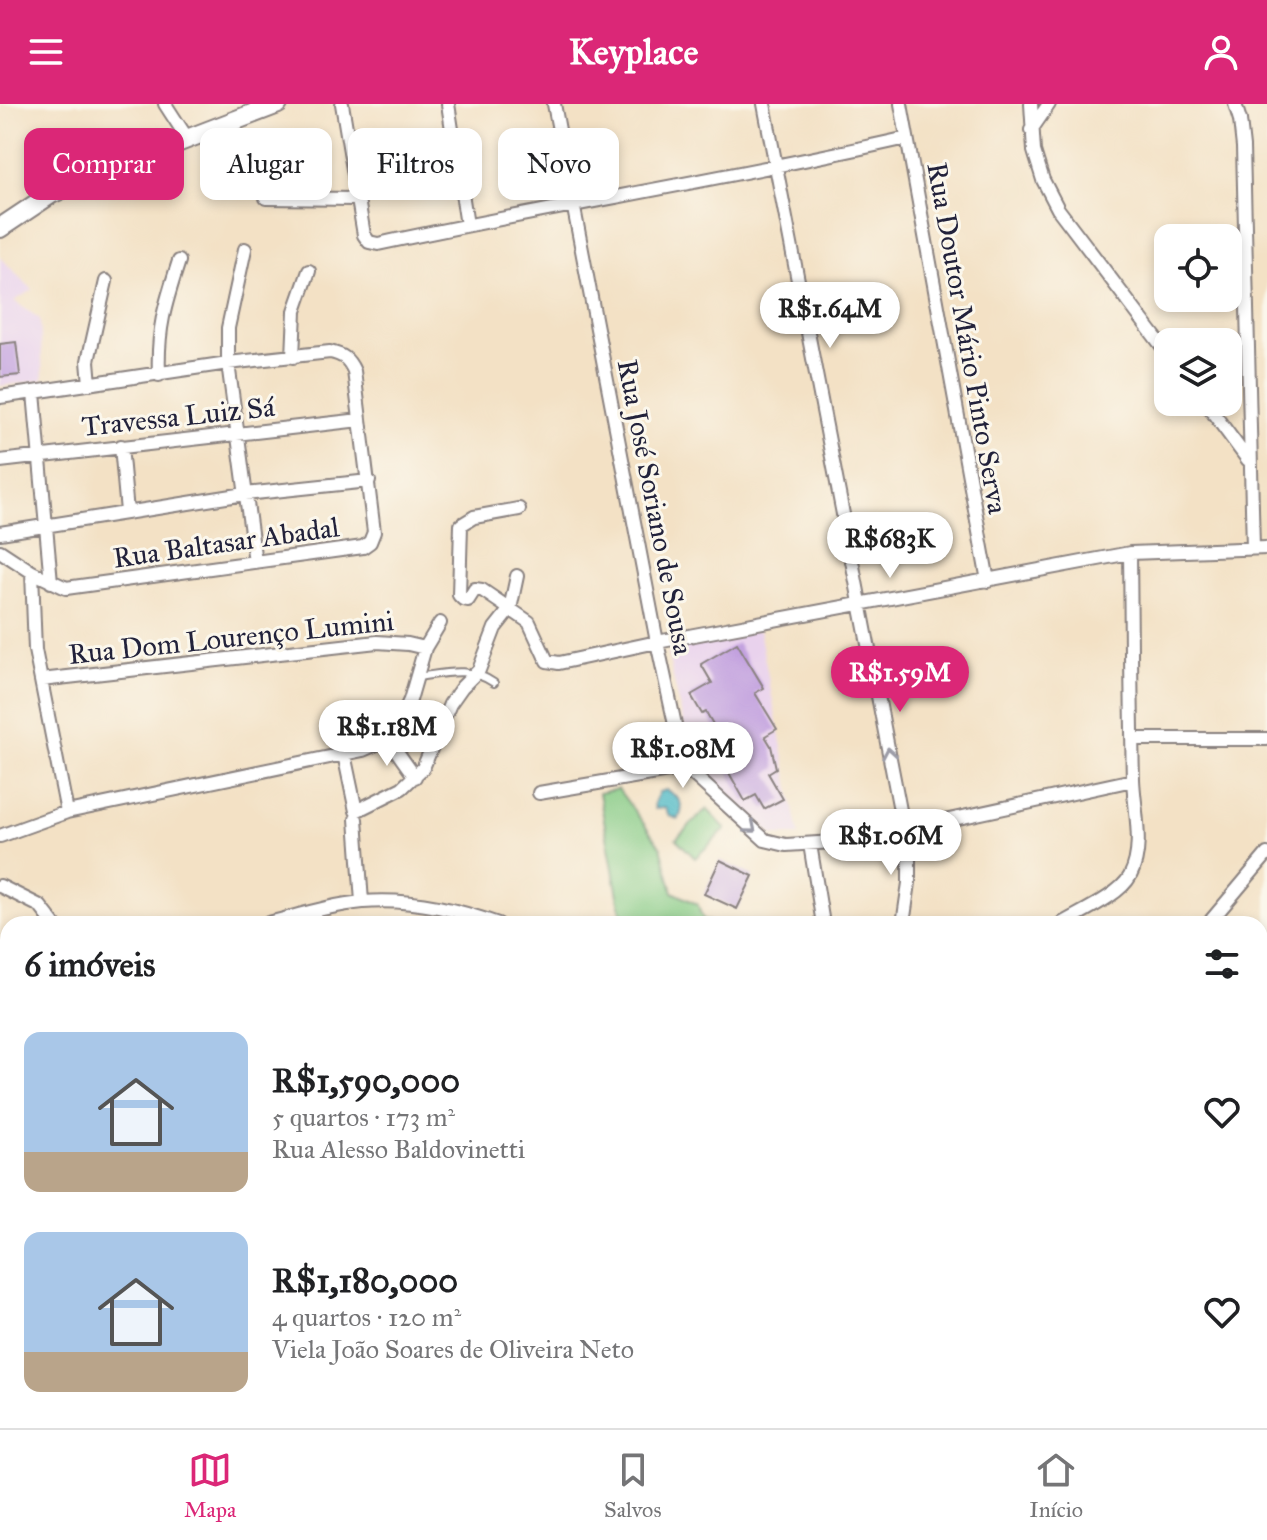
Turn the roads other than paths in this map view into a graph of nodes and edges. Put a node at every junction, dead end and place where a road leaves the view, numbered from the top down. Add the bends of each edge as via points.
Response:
1 (165, 104) edge
2 (278, 104) edge
3 (342, 104) edge
4 (448, 104) edge
5 (554, 104) edge
6 (764, 104) edge
7 (901, 104) edge
8 (1031, 104) edge
9 (1049, 104) edge
10 (1235, 104) edge
11 (1031, 130) junction
12 (187, 138) junction
13 (907, 138) junction
14 (348, 142) edge
15 (776, 168) junction
16 (357, 200) edge
17 (571, 204) junction
18 (467, 225) junction
19 (0, 228) edge
20 (245, 249) dead end
21 (179, 261) dead end
22 (309, 271) dead end
23 (106, 281) dead end
24 (1154, 336) edge
25 (293, 357) junction
26 (228, 363) junction
27 (159, 375) junction
28 (90, 384) junction
29 (34, 393) junction
30 (0, 397) edge
31 (1215, 416) edge
32 (360, 420) junction
33 (238, 435) junction
34 (121, 446) junction
35 (38, 455) junction
36 (0, 461) edge
37 (1249, 461) junction
38 (369, 481) junction
39 (245, 494) junction
40 (519, 509) dead end
41 (127, 512) junction
42 (46, 525) junction
43 (0, 533) edge
44 (1253, 548) junction
45 (1267, 548) edge
46 (0, 551) edge
47 (1130, 553) junction
48 (255, 562) junction
49 (32, 572) junction
50 (517, 576) dead end
51 (988, 581) junction
52 (51, 582) junction
53 (862, 604) junction
54 (510, 609) junction
55 (440, 623) dead end
56 (657, 642) junction
57 (425, 648) junction
58 (476, 673) junction
59 (418, 677) junction
60 (41, 680) junction
61 (494, 683) dead end
62 (1265, 736) edge
63 (388, 739) junction
64 (1133, 739) junction
65 (344, 754) junction
66 (684, 766) junction
67 (415, 777) junction
68 (1133, 780) junction
69 (539, 793) dead end
70 (67, 812) junction
71 (356, 815) junction
72 (903, 830) junction
73 (0, 836) edge
74 (810, 844) junction
75 (1267, 854) edge
76 (0, 886) edge
77 (362, 902) junction
78 (48, 916) edge
79 (300, 916) edge
80 (475, 916) edge
81 (822, 916) edge
82 (904, 916) edge
83 (1074, 916) edge
84 (1215, 916) edge

1 - 12 street
2 - 12 street
3 - 14 street
4 - 18 street
5 - 17 street, Rua José Soriano de Sousa
6 - 15 street
7 - 13 street, Rua Doutor Mário Pinto Serva
8 - 11 street
9 - 11 street
10 - 37 street via 1243,147
11 - 24 street via 1043,180 1058,209
12 - 19 street via 51,194
13 - 15 street
13 - 51 street, Rua Doutor Mário Pinto Serva
15 - 17 street
15 - 53 street
16 - 18 street via 369,242
17 - 18 street
17 - 56 street, Rua José Soriano de Sousa
20 - 26 street via 228,328
21 - 27 street via 161,317
22 - 25 street via 295,311
23 - 28 street via 88,361
25 - 26 street, Rua Baltasar Abadal
25 - 32 street, Rua Baltasar Abadal via 330,352 350,361
26 - 27 street, Rua Baltasar Abadal
26 - 33 street
27 - 28 street, Rua Baltasar Abadal
28 - 29 street, Rua Baltasar Abadal
29 - 30 street, Rua Baltasar Abadal
29 - 35 street
31 - 37 street
32 - 33 street, Travessa Luiz Sá
32 - 38 street, Rua Baltasar Abadal
33 - 34 street, Travessa Luiz Sá
33 - 39 street
34 - 35 street, Travessa Luiz Sá
34 - 41 street
35 - 36 street, Travessa Luiz Sá
35 - 42 street
37 - 44 street
38 - 39 street
38 - 48 street, Rua Baltasar Abadal via 374,532 363,547
39 - 41 street
39 - 48 street
40 - 54 street via 474,517 459,532 459,597 468,600 478,588
41 - 42 street
42 - 43 street
42 - 52 street
44 - 45 street
44 - 47 street
46 - 49 street, Rua Baltasar Abadal
47 - 51 street
47 - 64 street
48 - 52 street, Rua Baltasar Abadal via 77,588
49 - 52 street, Rua Baltasar Abadal
49 - 60 street
50 - 54 street
51 - 53 street
53 - 56 street
72 -> 53 street
54 - 56 street via 529,622 547,661 559,663
54 - 58 street via 495,628
55 - 57 street
56 - 66 street, Rua José Soriano de Sousa
57 - 59 street
57 - 60 street, Rua Dom Lourenço Lumini via 377,642
58 - 59 lane
58 - 61 lane
58 - 67 street via 456,694
59 - 63 street
60 - 70 street
62 - 64 street
63 - 65 street
63 - 67 street
64 - 68 street
65 - 70 street
65 - 71 street
66 - 69 street
66 -> 74 street via 765,840
67 - 71 street
68 - 72 street
68 - 83 street via 1133,871 1121,888
70 - 73 street
71 - 77 street
72 - 74 street
72 - 82 street via 909,857
74 - 81 street
75 - 84 street
76 - 78 street via 40,906
77 - 79 street
77 - 80 street via 437,906

